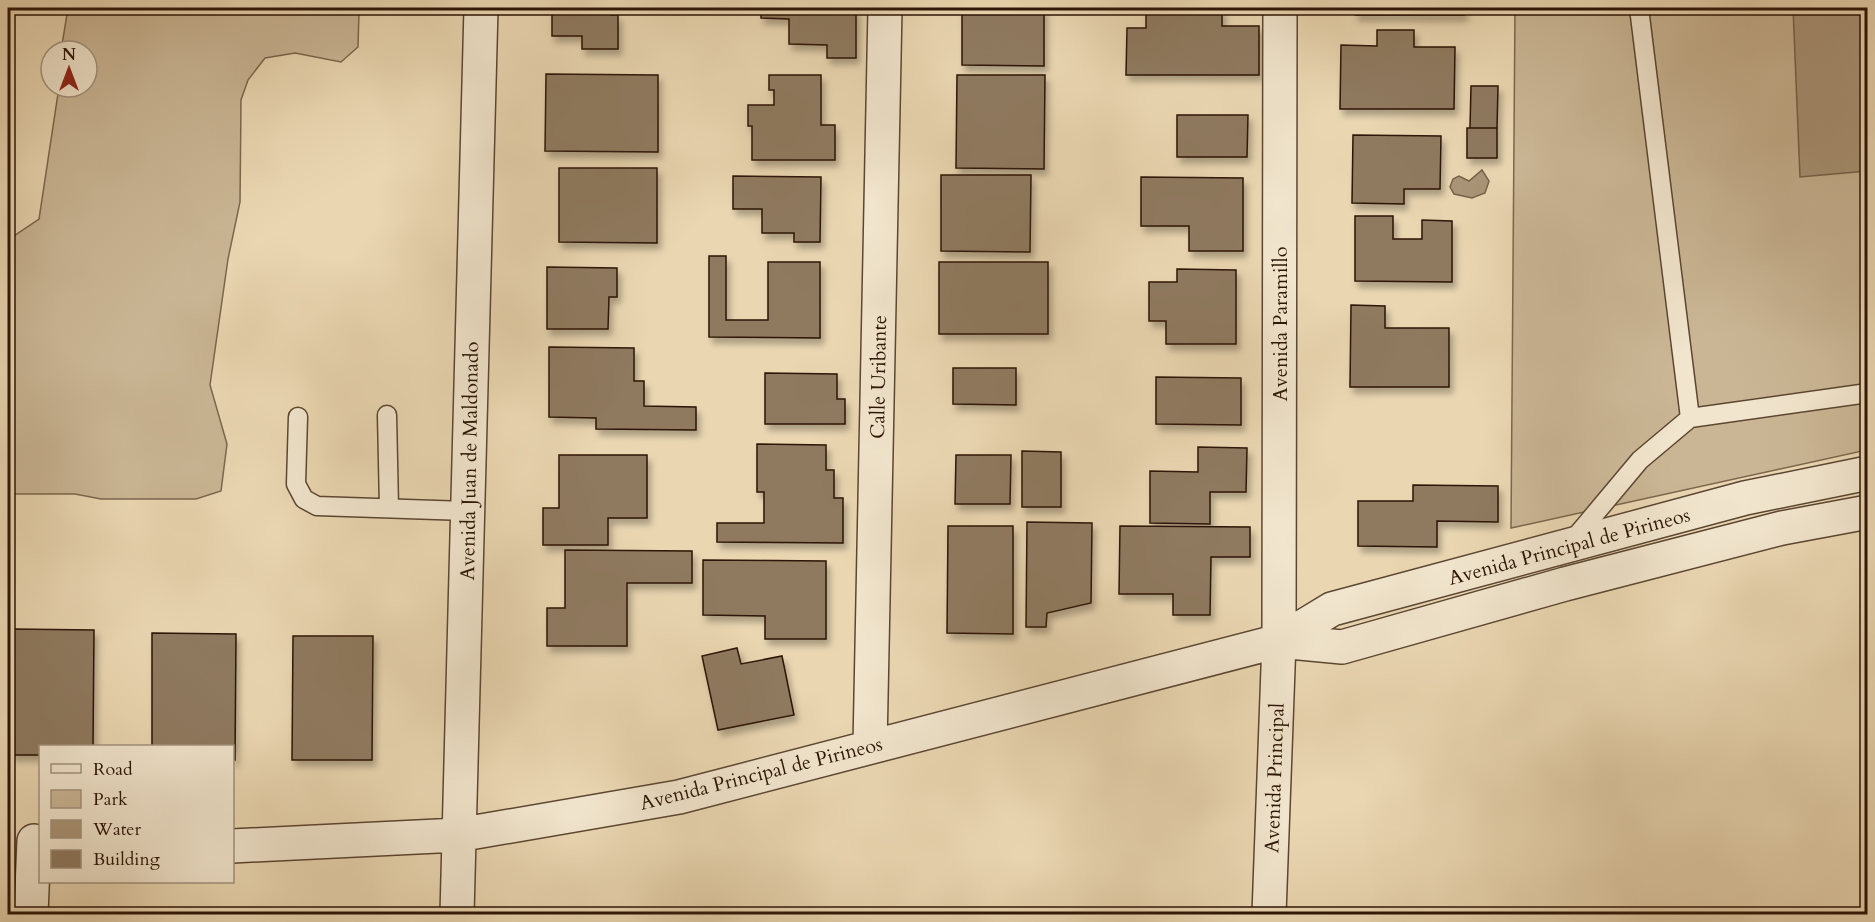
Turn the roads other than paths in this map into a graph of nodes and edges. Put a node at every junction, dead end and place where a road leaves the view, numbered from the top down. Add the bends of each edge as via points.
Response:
1 (481, 8) edge
2 (885, 8) edge
3 (1281, 8) edge
4 (1639, 8) edge
5 (1868, 393) edge
6 (387, 415) dead end
7 (298, 417) dead end
8 (1690, 418) junction
9 (1868, 473) edge
10 (389, 508) junction
11 (466, 511) junction
12 (1868, 512) edge
13 (1567, 547) junction
14 (1279, 641) junction
15 (870, 746) junction
16 (458, 835) junction
17 (27, 841) edge
18 (234, 846) edge
19 (31, 915) edge
20 (457, 915) edge
21 (1269, 915) edge

1 - 11 street, Avenida Juan de Maldonado
2 - 15 street, Calle Uribante
3 - 14 street, Avenida Paramillo
4 - 8 lane
5 - 8 lane
6 - 10 lane
7 - 10 lane via 296,484 304,499 317,506
8 - 13 lane via 1640,460
9 - 13 street, Avenida Principal de Pirineos via 1745,498
10 - 11 lane
11 - 16 street, Avenida Juan de Maldonado
12 - 14 street, Avenida Principal de Pirineos via 1782,528 1342,647
13 - 14 street, Avenida Principal de Pirineos via 1332,609
14 - 15 street, Avenida Principal de Pirineos
14 - 21 street, Avenida Principal
15 - 16 street, Avenida Principal de Pirineos via 678,797
16 - 18 street, Avenida Principal de Pirineos
16 - 20 street, Avenida Juan de Maldonado
17 - 19 street

